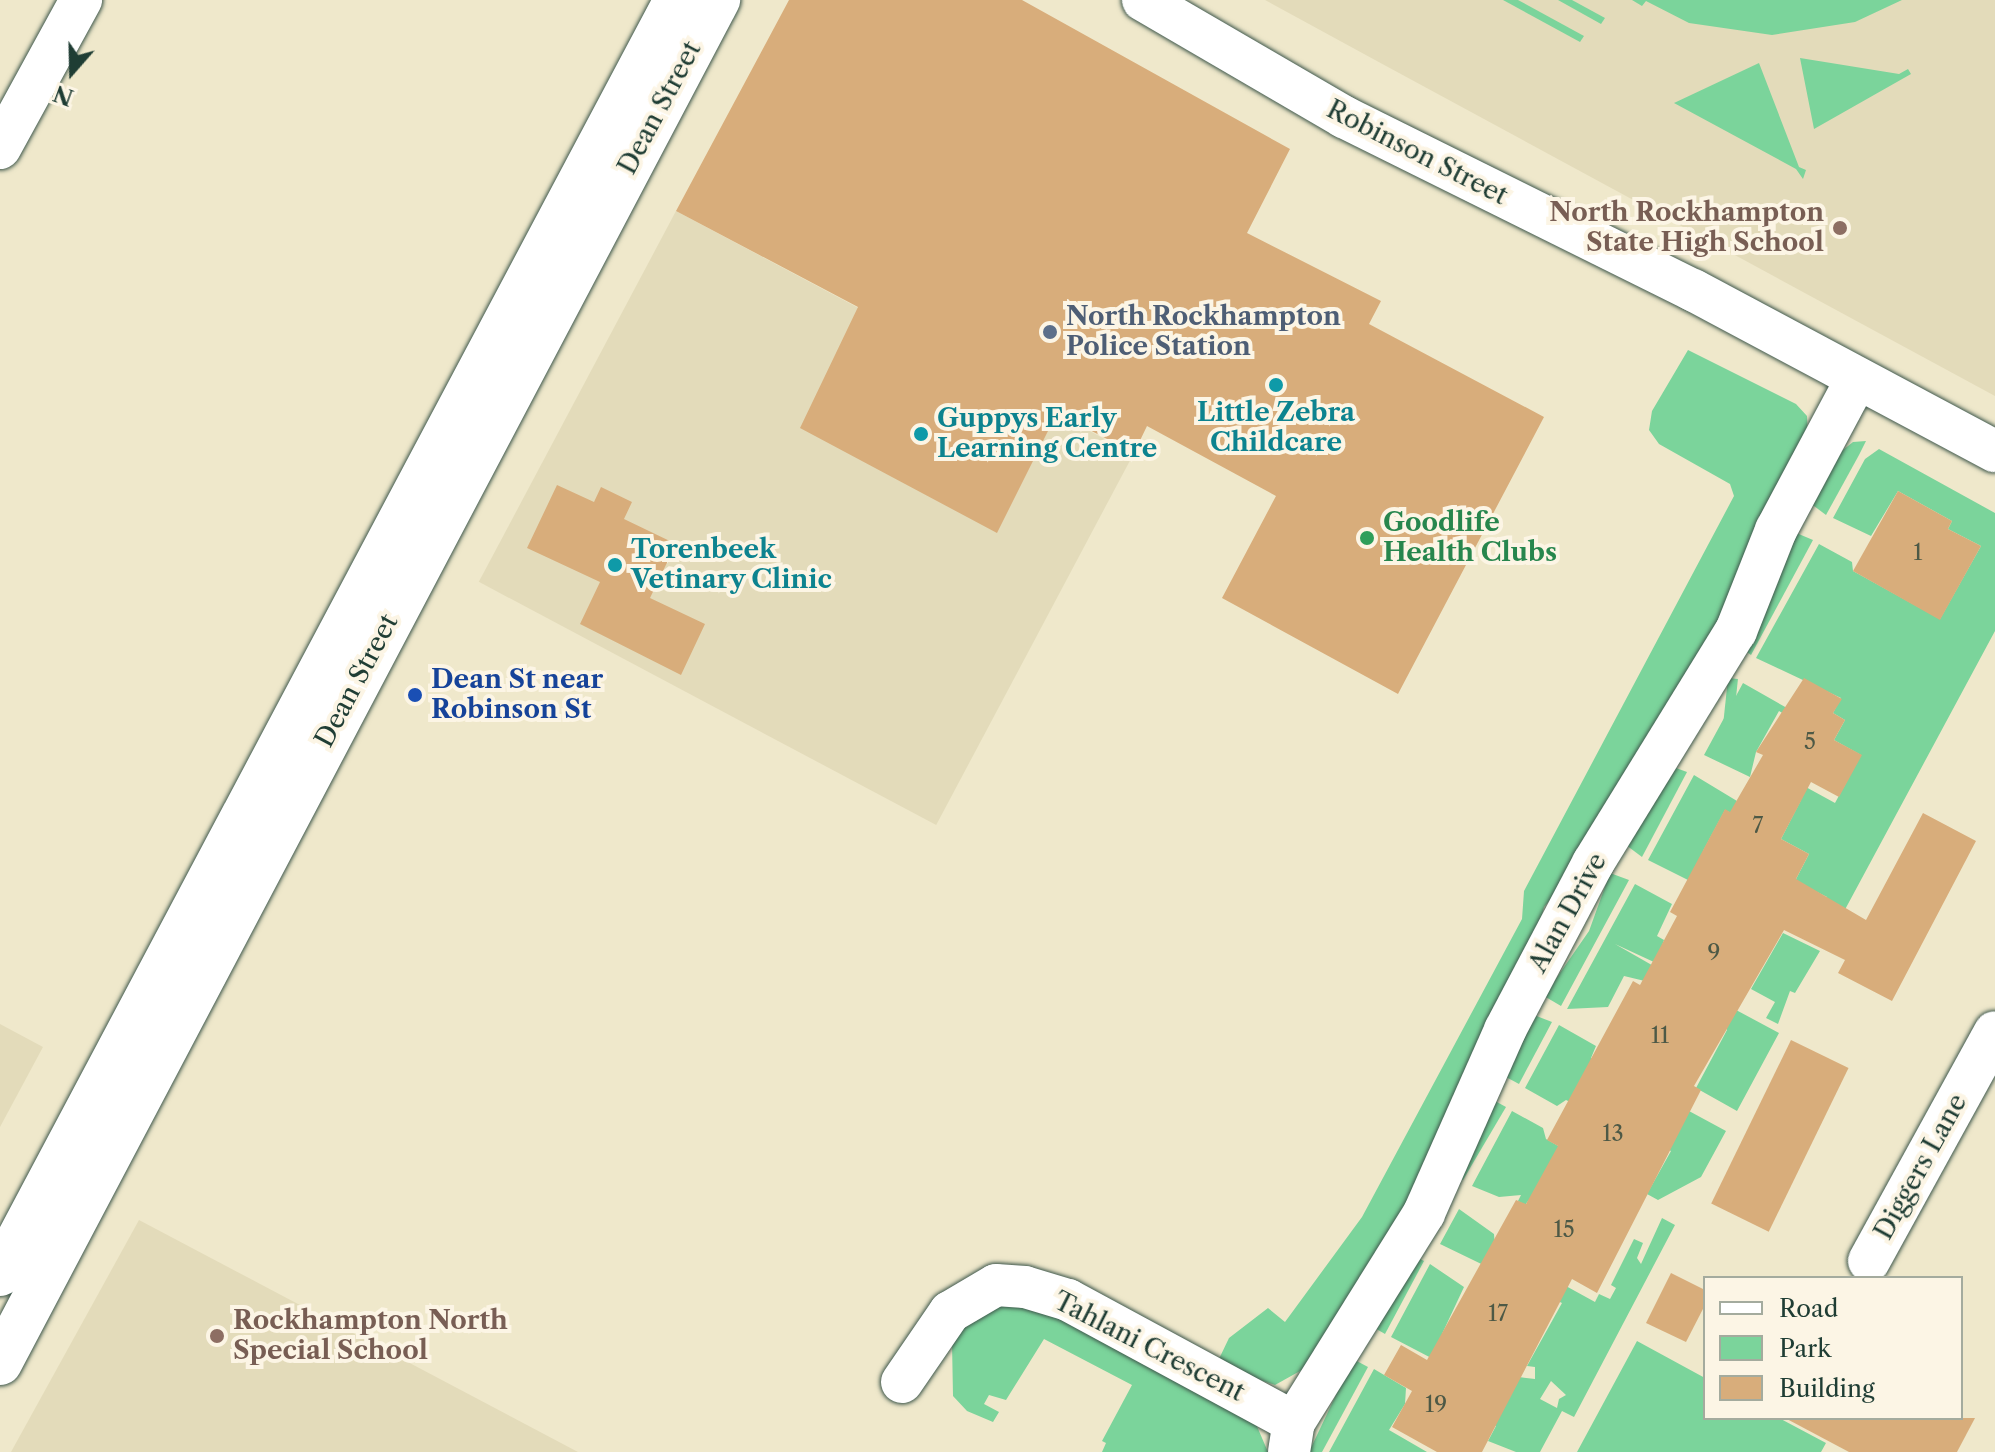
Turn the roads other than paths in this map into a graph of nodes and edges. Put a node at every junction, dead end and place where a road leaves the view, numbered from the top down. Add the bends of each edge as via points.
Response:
1 (81, 0) edge
2 (676, 0) edge
3 (718, 0) edge
4 (1143, 0) edge
5 (0, 148) edge
6 (1857, 378) junction
7 (1995, 451) edge
8 (1995, 1032) edge
9 (28, 1231) edge
10 (1869, 1261) dead end
11 (0, 1274) edge
12 (0, 1363) edge
13 (902, 1382) dead end
14 (1291, 1437) edge

1 - 5 street
2 - 9 main road, Dean Street
3 - 9 main road, Dean Street
4 - 6 street, Robinson Street via 1344,117 1693,290
6 - 7 street, Robinson Street
6 - 14 street, Alan Drive via 1776,530 1736,631 1593,863 1523,995 1424,1213
8 - 10 street, Diggers Lane
9 - 11 main road, Dean Street
9 - 12 main road, Dean Street
13 - 14 street, Tahlani Crescent via 950,1312 996,1285 1025,1287 1068,1300

